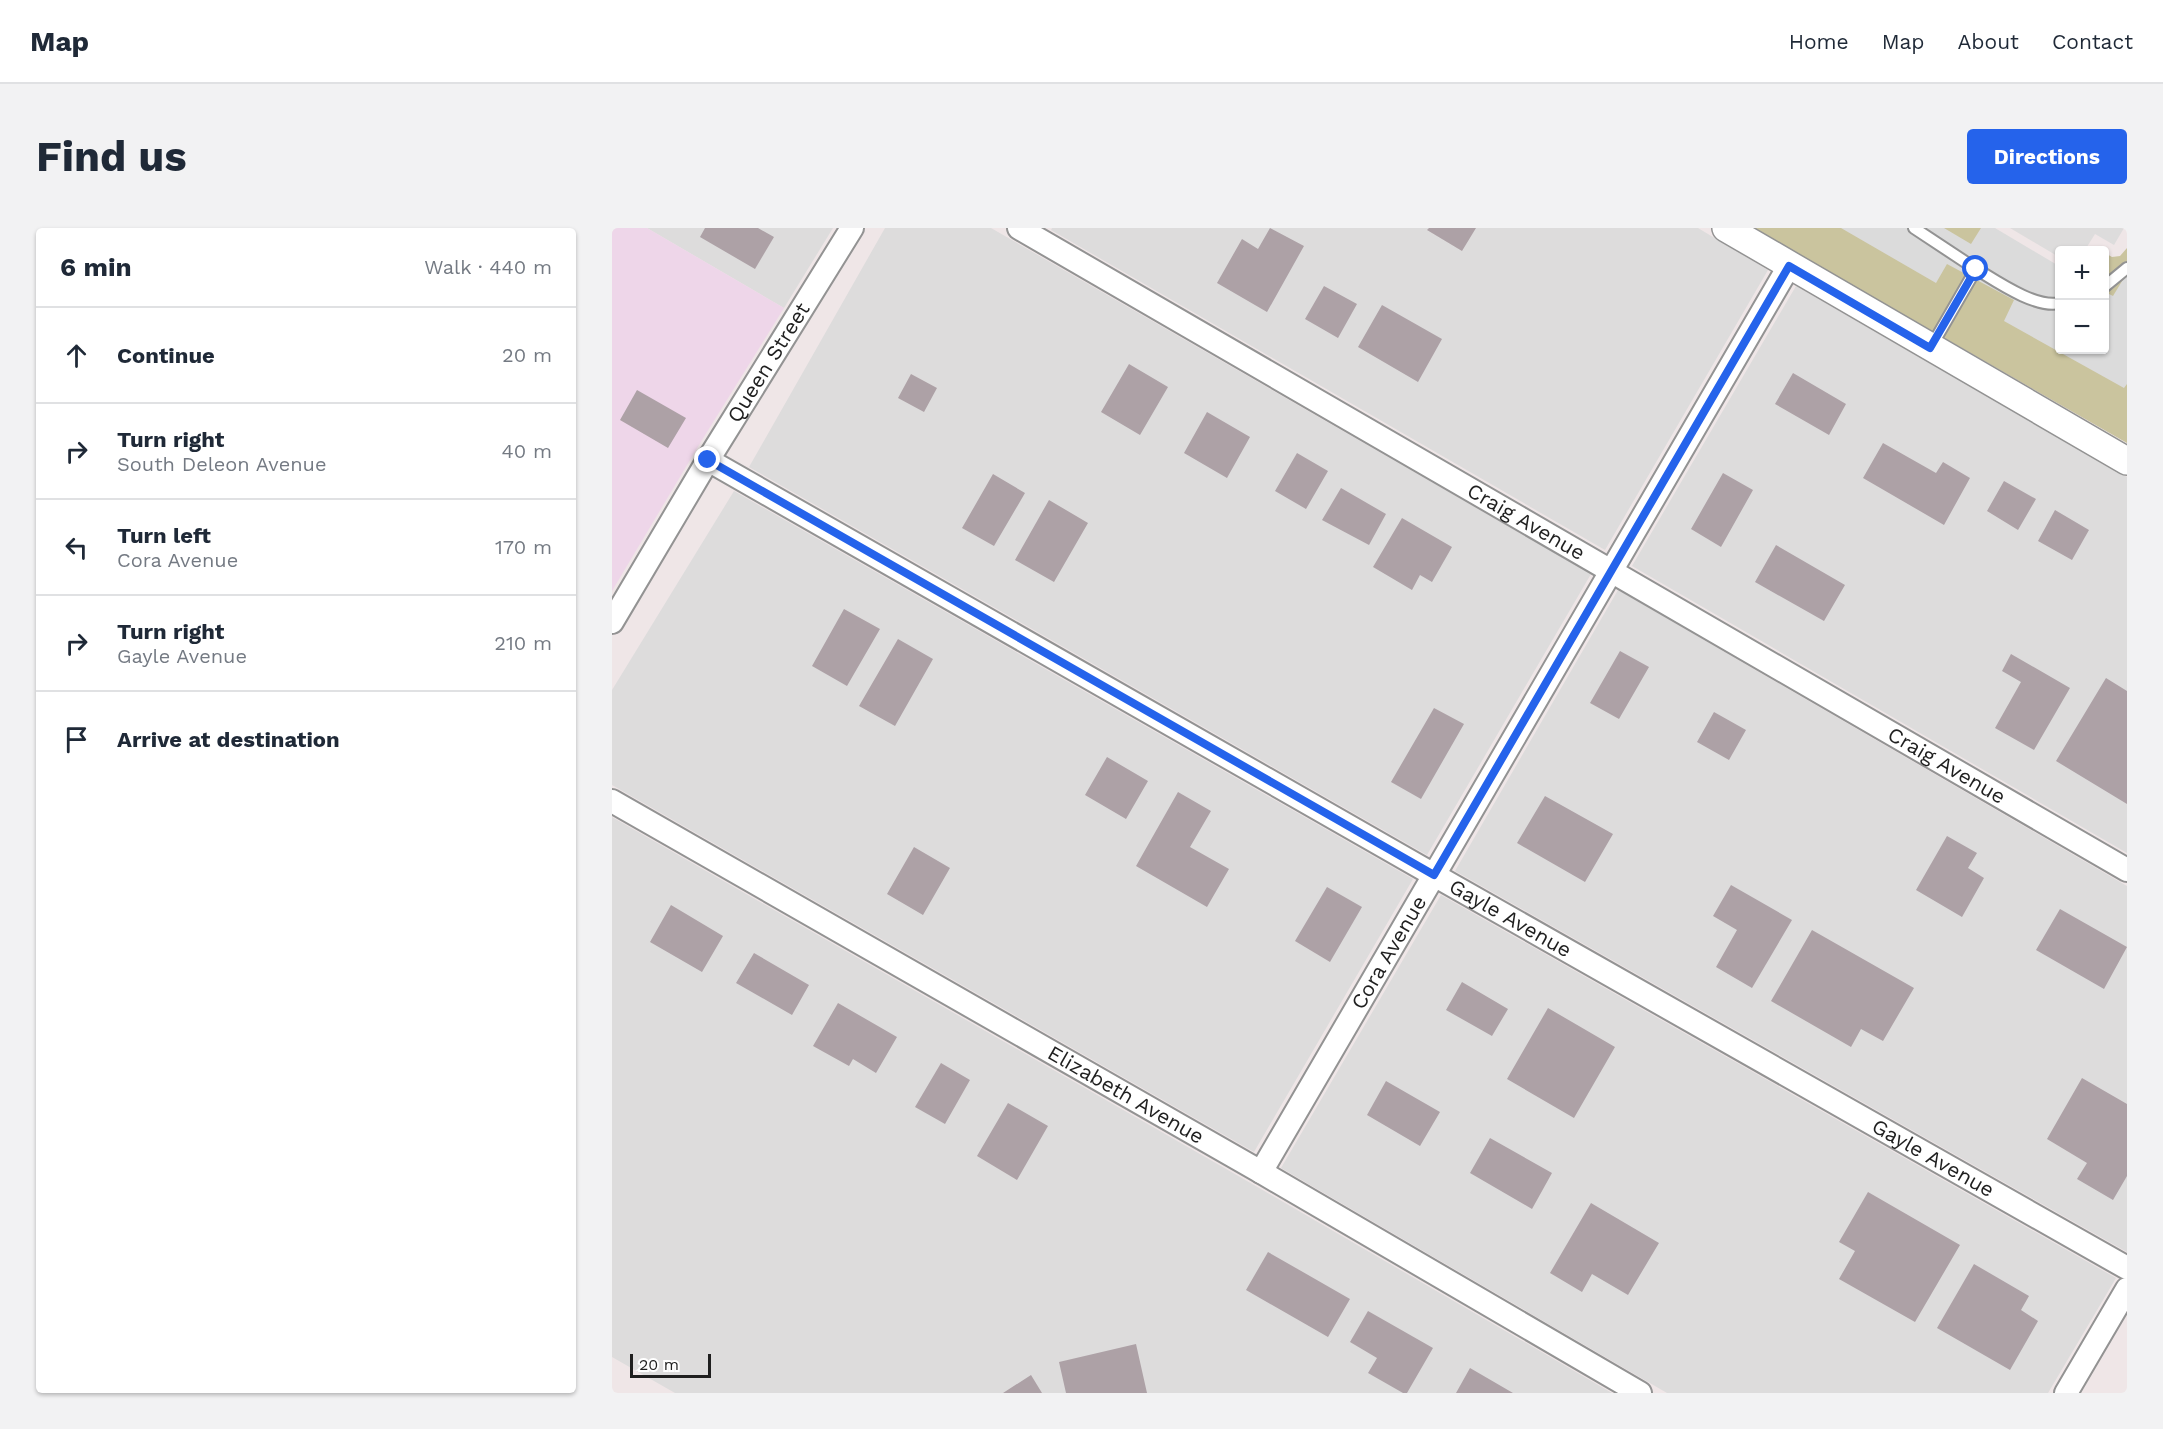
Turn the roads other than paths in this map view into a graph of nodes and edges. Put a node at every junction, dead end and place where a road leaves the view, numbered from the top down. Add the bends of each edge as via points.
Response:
1 (852, 228) edge
2 (1019, 228) edge
3 (1726, 228) edge
4 (1914, 228) edge
5 (1789, 266) junction
6 (2127, 268) edge
7 (1976, 269) junction
8 (2109, 283) edge
9 (2055, 304) edge
10 (1930, 348) junction
11 (708, 460) junction
12 (2127, 461) edge
13 (1612, 570) junction
14 (612, 622) edge
15 (612, 801) edge
16 (2127, 870) edge
17 (1434, 875) junction
18 (1261, 1172) junction
19 (2127, 1268) edge
20 (2127, 1289) edge
21 (1640, 1393) edge
22 (2066, 1393) edge

1 - 11 street, Queen Street
2 - 13 street, Craig Avenue
3 - 5 street
4 - 7 lane
5 - 10 street
5 - 13 street, Cora Avenue
6 - 8 lane
7 - 9 lane via 2024,297
7 - 10 lane
10 - 12 street
11 - 14 street, Queen Street
11 - 17 street, Gayle Avenue
13 - 16 street, Craig Avenue
13 - 17 street, Cora Avenue
15 - 18 street, Elizabeth Avenue
17 - 18 street, Cora Avenue
17 - 19 street, Gayle Avenue
18 - 21 street, Elizabeth Avenue
20 - 22 street

